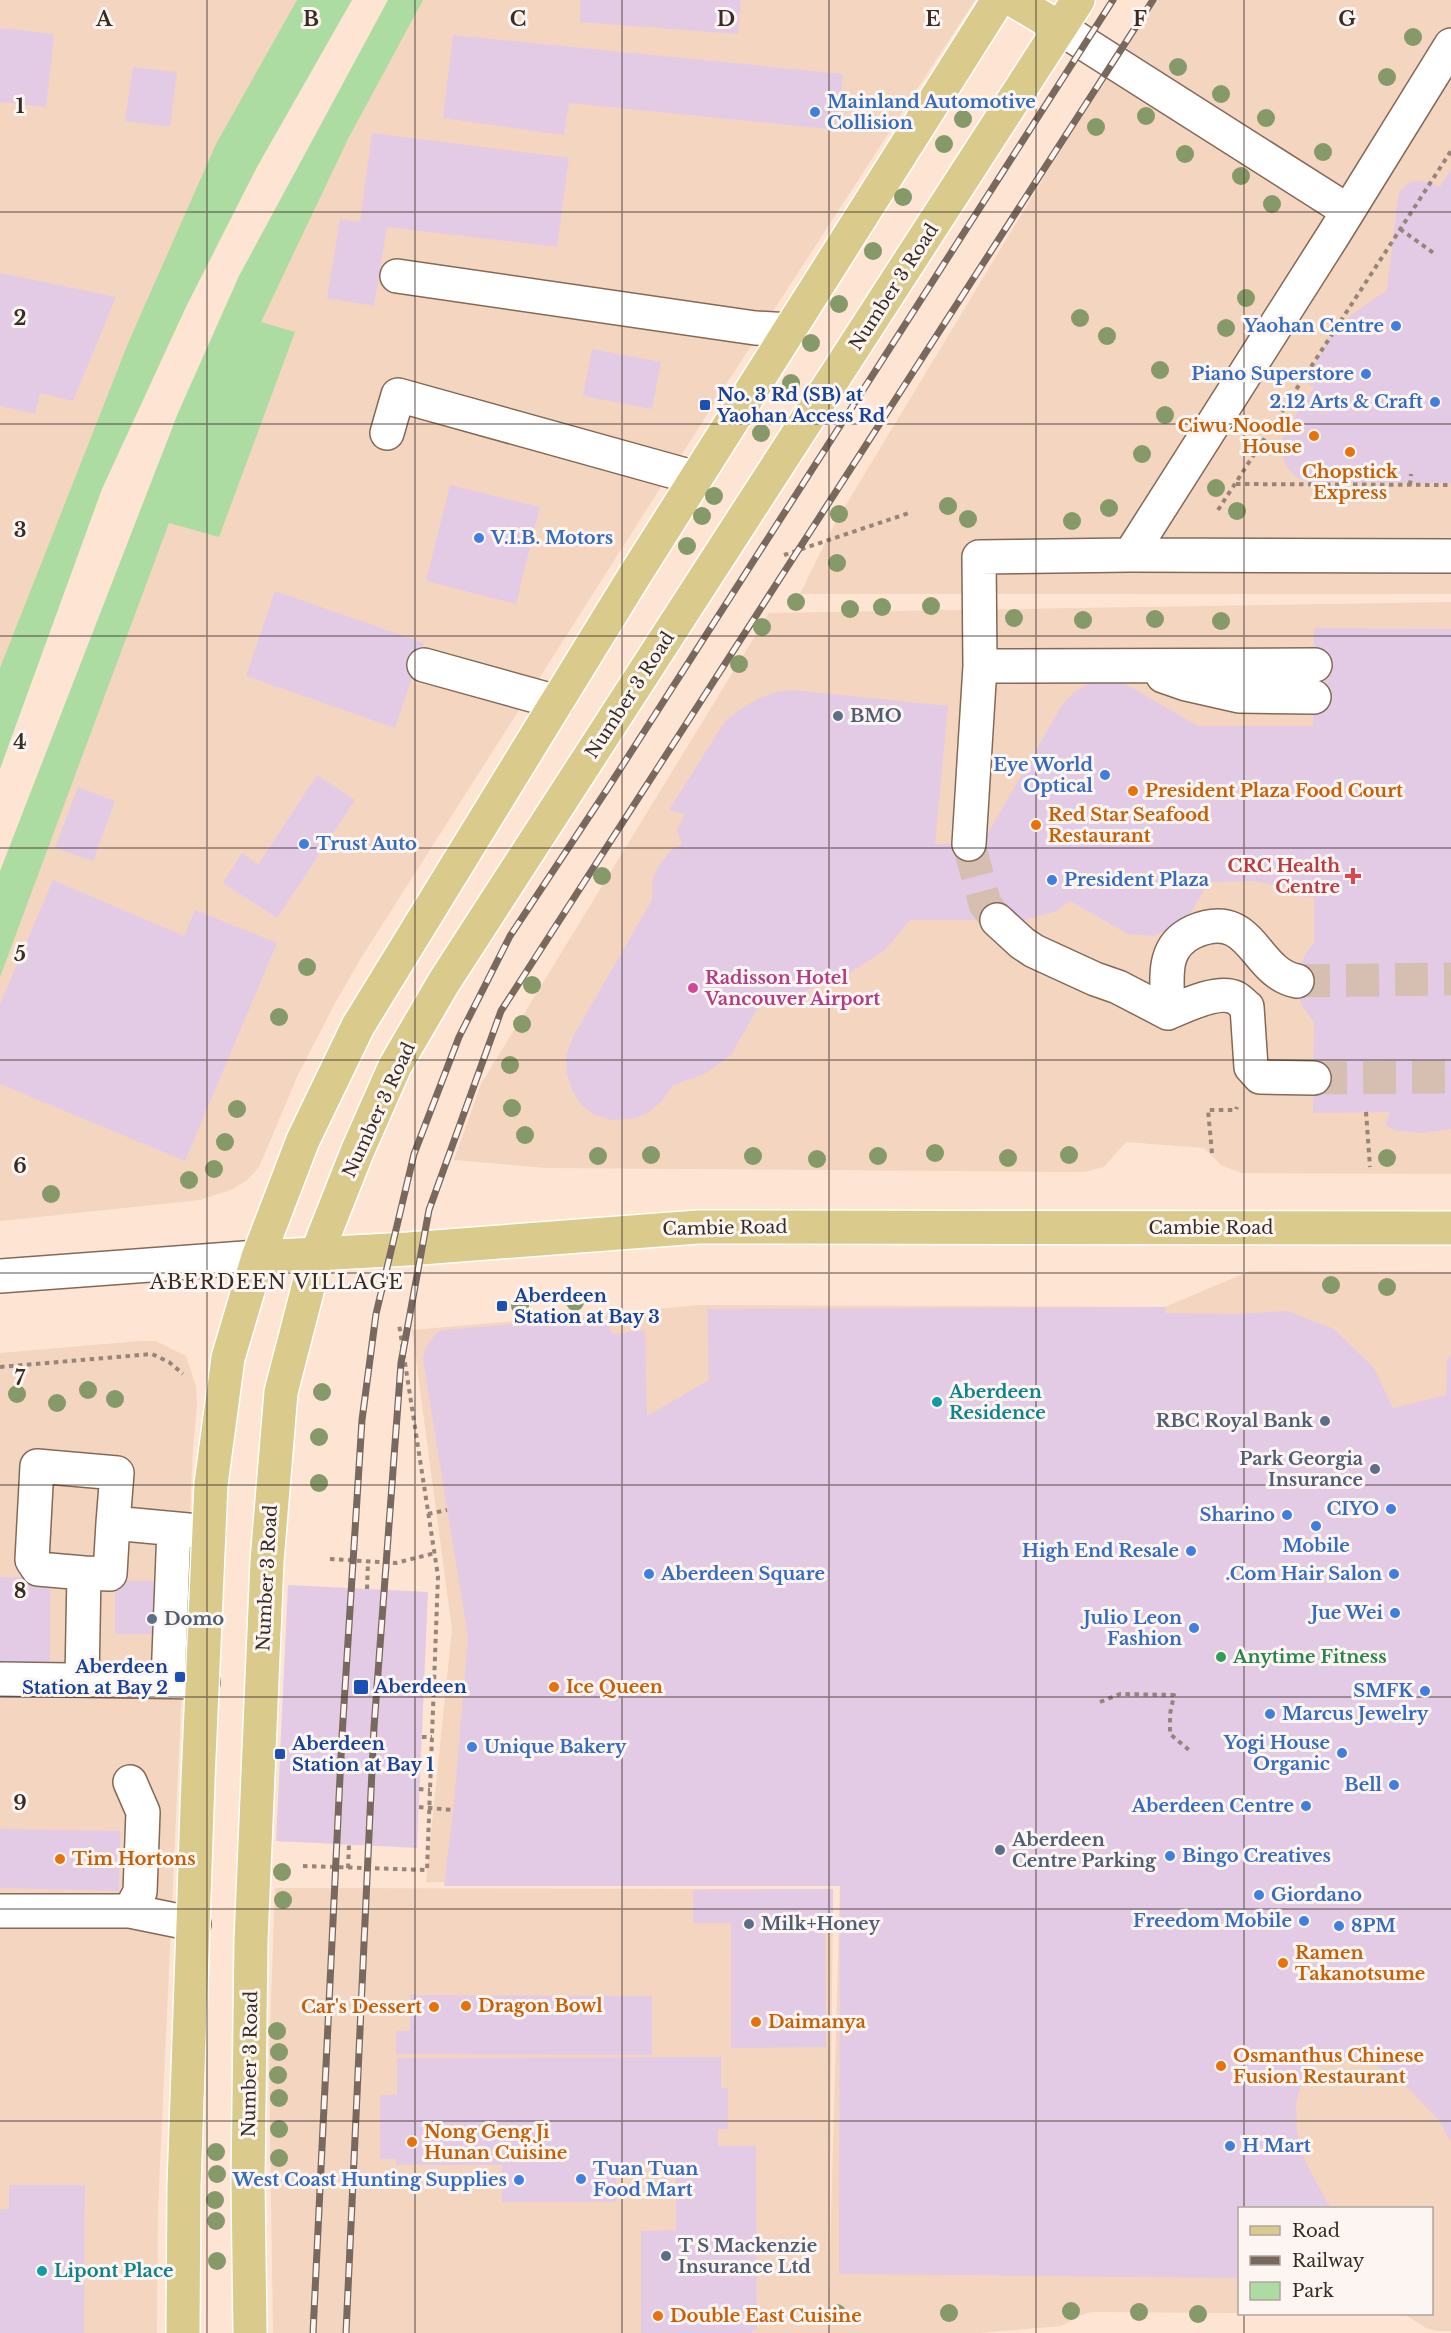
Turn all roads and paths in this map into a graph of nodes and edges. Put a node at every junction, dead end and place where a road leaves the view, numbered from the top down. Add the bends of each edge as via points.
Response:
1 (998, 0) edge
2 (1013, 0) edge
3 (1078, 0) edge
4 (1060, 28) junction
5 (1451, 45) edge
6 (1451, 151) edge
7 (1348, 211) junction
8 (1400, 229) junction
9 (1435, 254) dead end
10 (397, 276) dead end
11 (790, 330) junction
12 (387, 433) dead end
13 (1411, 474) dead end
14 (696, 478) junction
15 (1235, 484) junction
16 (1410, 485) junction
17 (1451, 485) edge
18 (1218, 510) dead end
19 (909, 513) dead end
20 (784, 555) dead end
21 (1130, 555) junction
22 (1451, 556) edge
23 (424, 665) dead end
24 (1315, 665) dead end
25 (980, 666) junction
26 (1136, 666) junction
27 (1314, 697) dead end
28 (557, 702) junction
29 (969, 844) tunnel mouth
30 (997, 920) tunnel mouth
31 (1297, 981) tunnel mouth
32 (1168, 1013) junction
33 (1251, 1067) junction
34 (1314, 1078) tunnel mouth
35 (1366, 1112) dead end
36 (1212, 1153) dead end
37 (1370, 1167) dead end
38 (1451, 1228) edge
39 (317, 1253) junction
40 (258, 1257) junction
41 (0, 1276) edge
42 (399, 1324) dead end
43 (0, 1367) edge
44 (183, 1374) dead end
45 (447, 1510) dead end
46 (428, 1514) junction
47 (113, 1523) junction
48 (174, 1528) junction
49 (209, 1532) junction
50 (435, 1553) junction
51 (330, 1559) dead end
52 (368, 1562) junction
53 (84, 1573) junction
54 (367, 1589) dead end
55 (0, 1679) edge
56 (82, 1680) junction
57 (168, 1681) junction
58 (203, 1682) junction
59 (1100, 1702) dead end
60 (422, 1737) dead end
61 (432, 1737) junction
62 (1190, 1750) dead end
63 (130, 1782) dead end
64 (419, 1790) dead end
65 (430, 1790) junction
66 (419, 1807) dead end
67 (452, 1810) dead end
68 (349, 1845) dead end
69 (303, 1866) dead end
70 (348, 1868) junction
71 (0, 1911) edge
72 (130, 1911) junction
73 (194, 1924) junction
74 (183, 2333) edge
75 (250, 2333) edge

1 - 11 main road
2 - 4 main road
3 - 4 main road, Number 3 Road
4 - 7 street
4 - 39 main road, Number 3 Road via 444,982 395,1066
5 - 7 street
6 - 8 path
7 - 21 street
8 - 9 path
8 - 15 path
10 - 11 street
11 - 14 main road
12 - 14 street via 398,395
13 - 16 path
14 - 28 main road
15 - 16 path
15 - 18 path
16 - 17 path
19 - 20 path
21 - 22 street
21 - 25 street via 979,557
23 - 28 street
24 - 26 street
25 - 26 street
25 - 29 street
26 - 27 street via 1186,684 1239,696
28 - 40 main road via 358,1026 303,1140
30 - 32 street via 1034,951
31 - 32 street via 1276,973 1246,937 1233,929 1205,928 1179,941 1168,957
32 - 33 street via 1198,1000 1235,997 1247,1007
33 - 34 street via 1260,1077
33 - 36 path via 1236,1110 1208,1110
35 - 37 path
38 - 39 main road, Cambie Road via 698,1227
39 - 40 main road, Cambie Road
39 - 75 main road, Number 3 Road via 281,1392 267,1561 251,1940
40 - 41 street, Cambie Road
40 - 49 main road via 228,1358 211,1484
42 - 46 path
43 - 44 path via 152,1354
45 - 46 path
46 - 50 path
47 - 48 street
47 - 53 street via 110,1574
47 - 53 street via 117,1473 37,1466 32,1560 38,1569
48 - 49 street
48 - 57 street
49 - 58 main road
50 - 52 path via 396,1563
50 - 61 path via 438,1575
51 - 52 path
52 - 54 path
53 - 56 street
55 - 56 street
56 - 57 street
57 - 58 street
58 - 73 main road
59 - 62 path via 1120,1694 1174,1695 1170,1734
60 - 61 path
61 - 65 path
63 - 72 street via 143,1812 140,1892
64 - 65 path
65 - 70 path via 427,1870
66 - 67 path, bridge
68 - 70 path
69 - 70 path
71 - 72 street
72 - 73 street
73 - 74 main road

